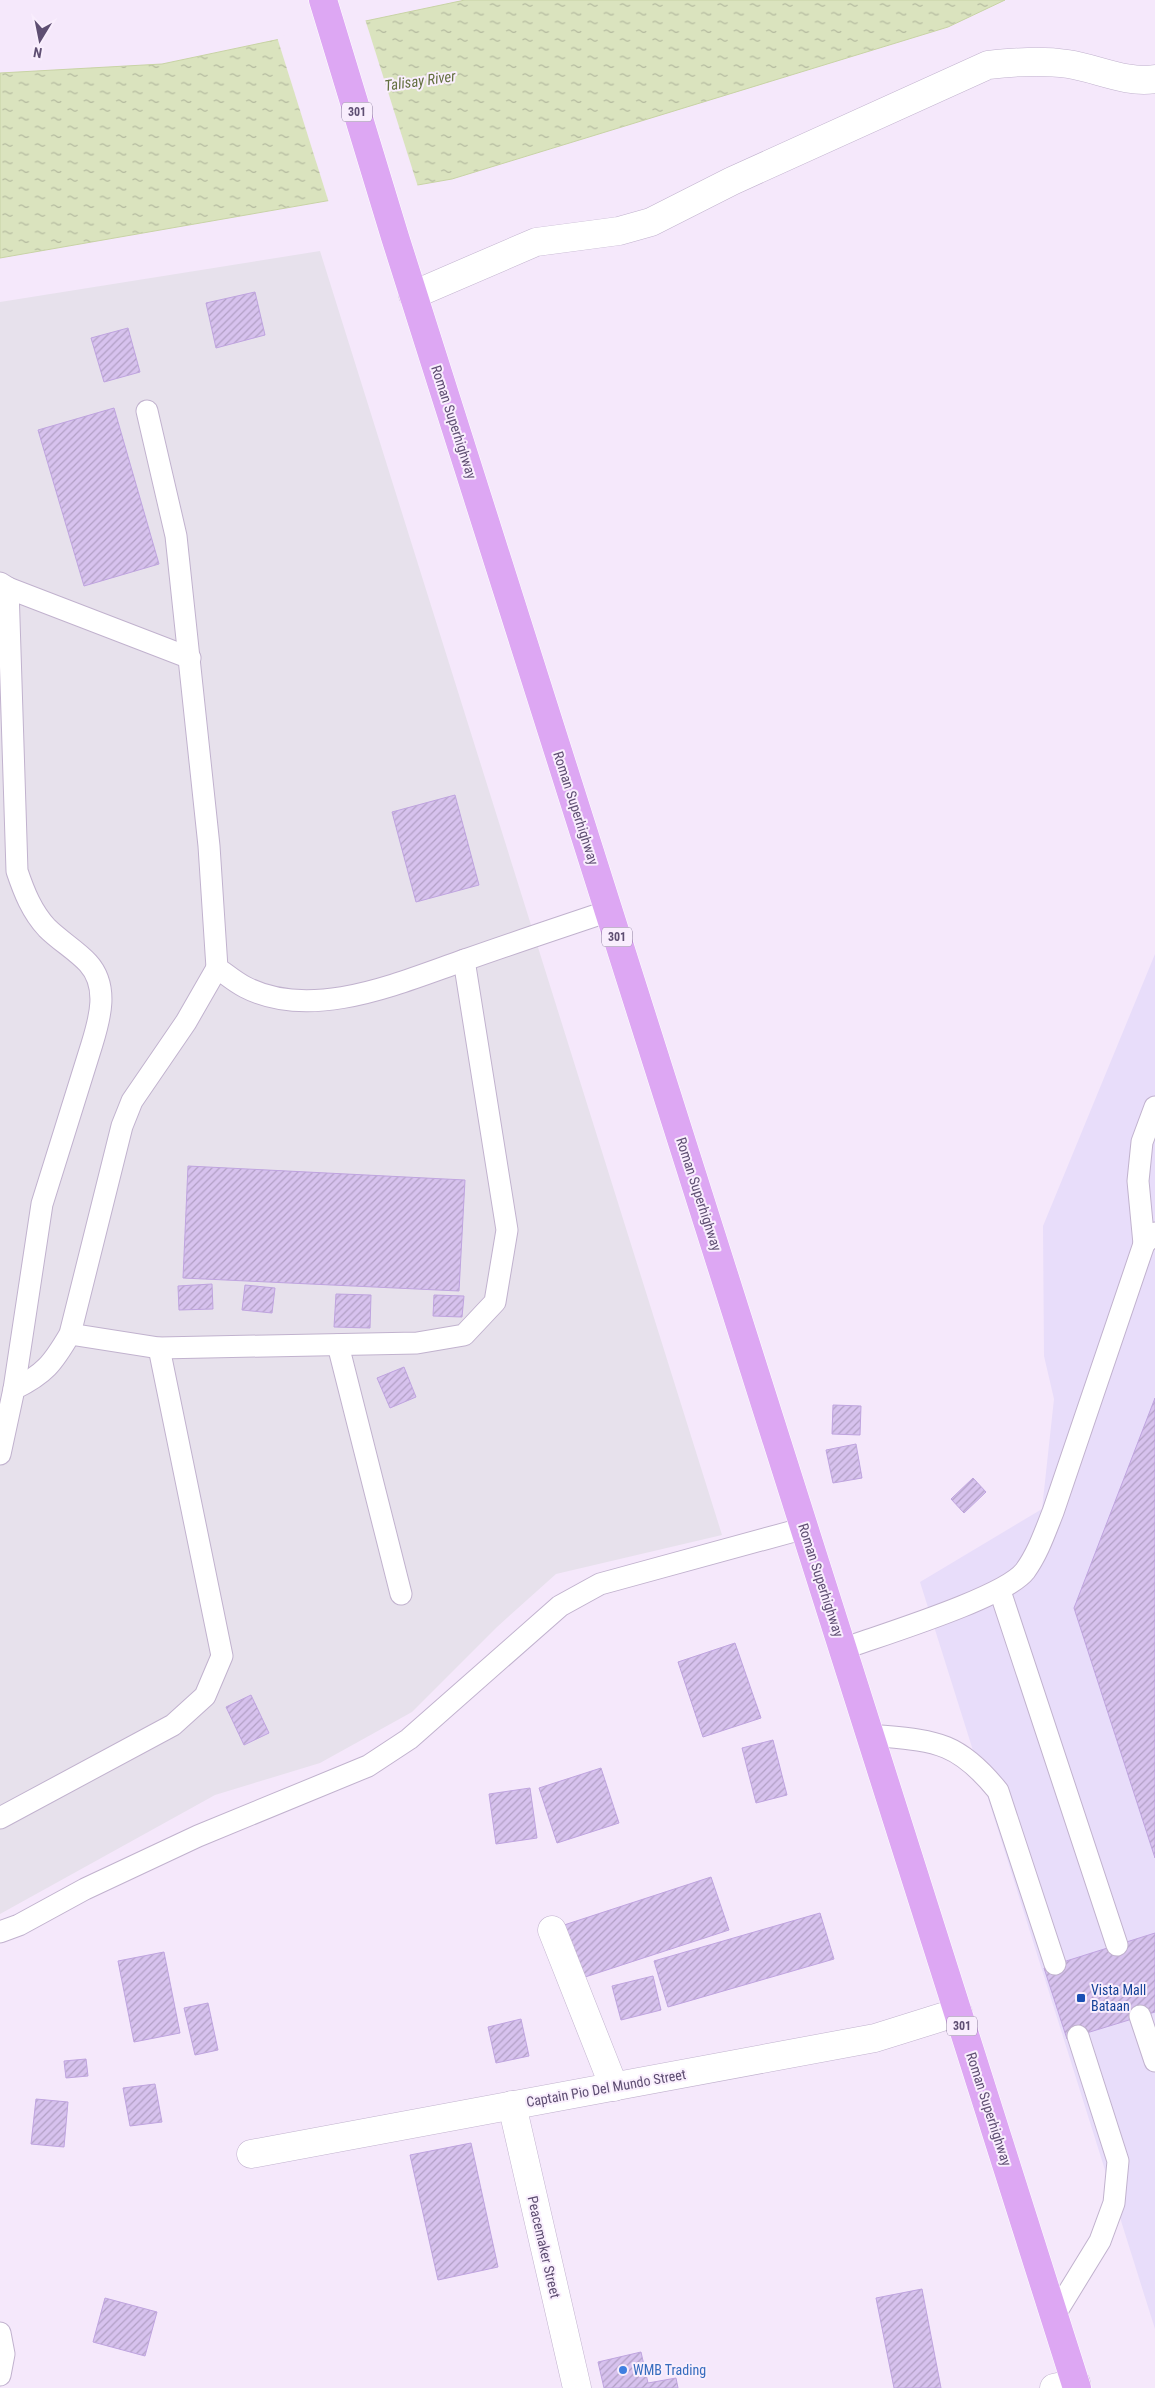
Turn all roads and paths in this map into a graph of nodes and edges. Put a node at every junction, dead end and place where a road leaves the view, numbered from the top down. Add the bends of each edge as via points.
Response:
1 (323, 0) edge
2 (1155, 79) edge
3 (414, 295) junction
4 (147, 411) dead end
5 (4, 586) edge
6 (190, 658) junction
7 (609, 910) junction
8 (464, 960) junction
9 (217, 968) junction
10 (1155, 1106) edge
11 (1149, 1239) edge
12 (70, 1334) junction
13 (338, 1345) junction
14 (159, 1348) junction
15 (14, 1389) junction
16 (0, 1454) edge
17 (805, 1528) junction
18 (1000, 1591) junction
19 (401, 1594) dead end
20 (843, 1649) junction
21 (870, 1735) junction
22 (0, 1818) edge
23 (552, 1930) dead end
24 (0, 1932) edge
25 (1117, 1945) dead end
26 (1055, 1964) dead end
27 (958, 2012) junction
28 (1140, 2016) dead end
29 (1078, 2036) dead end
30 (1155, 2061) edge
31 (614, 2087) junction
32 (512, 2105) junction
33 (251, 2154) dead end
34 (1054, 2316) junction
35 (0, 2333) edge
36 (0, 2375) edge
37 (1069, 2386) edge
38 (576, 2388) edge

1 - 3 main road, Roman Superhighway / 301
2 - 3 street via 1031,60 988,64 732,180 651,222 619,231 536,242
3 - 7 main road, Roman Superhighway / 301
4 - 6 lane via 176,536
5 - 6 lane
5 - 15 lane via 17,871 26,899 47,928 89,964 99,983 101,1000 99,1021 42,1204
6 - 9 lane via 209,846
7 - 8 lane
7 - 17 main road, Roman Superhighway / 301
8 - 9 lane via 392,987 344,998 310,1000 275,997 246,988
8 - 13 lane via 507,1230 495,1302 464,1334 417,1343
9 - 12 lane via 186,1022 132,1101 122,1126
10 - 11 lane via 1142,1142 1138,1181
11 - 18 lane via 1040,1546 1024,1572
12 - 14 lane
12 - 15 lane via 38,1377
13 - 14 lane
13 - 19 lane
14 - 22 lane via 222,1656 206,1696 173,1725
15 - 16 lane
17 - 20 main road, Roman Superhighway / 301
17 - 24 lane via 600,1584 560,1606 409,1739 368,1766 198,1836
18 - 20 lane
18 - 25 lane
20 - 21 main road, Roman Superhighway / 301
21 - 26 lane via 927,1740 959,1752 980,1768 998,1791
21 - 27 main road, Roman Superhighway / 301
23 - 31 street
27 - 31 street, Captain Pio Del Mundo Street via 875,2038
27 - 34 main road, Roman Superhighway / 301
28 - 30 lane
29 - 34 lane via 1118,2161 1114,2203 1100,2241
31 - 32 street, Captain Pio Del Mundo Street
32 - 33 street, Captain Pio Del Mundo Street
32 - 38 street, Peacemaker Street
34 - 37 main road, Roman Superhighway / 301
35 - 36 lane via 4,2354

